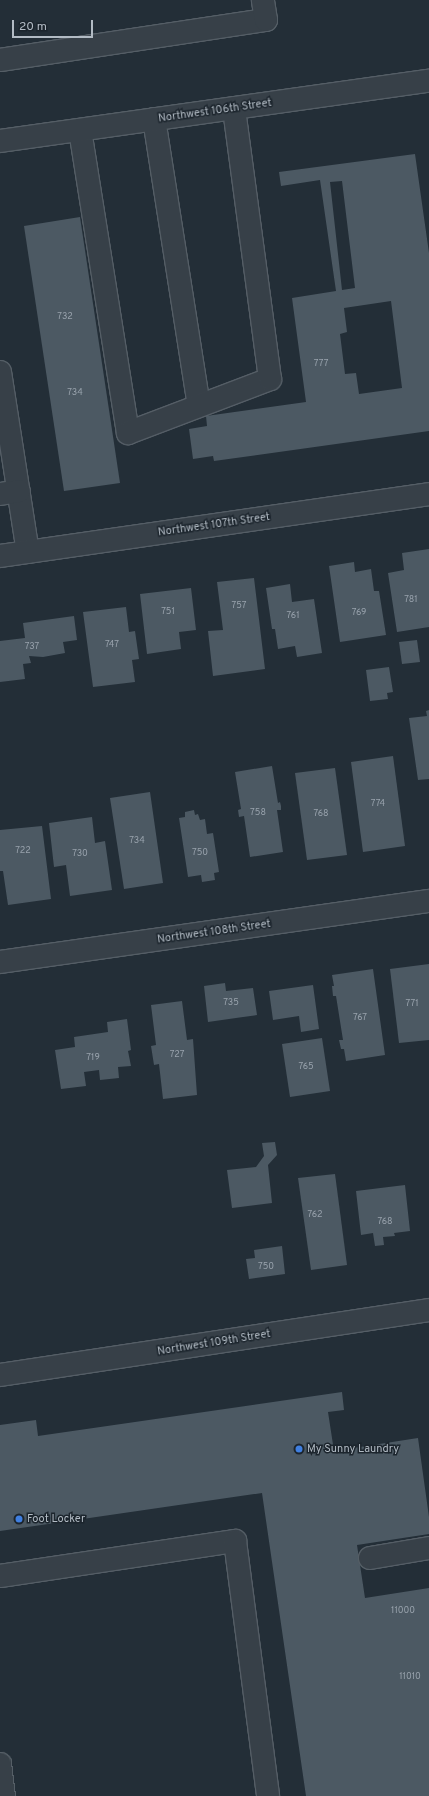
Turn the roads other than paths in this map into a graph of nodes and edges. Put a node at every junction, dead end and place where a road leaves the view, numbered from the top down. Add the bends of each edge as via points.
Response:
1 (263, 0) edge
2 (0, 60) edge
3 (429, 81) edge
4 (234, 108) junction
5 (154, 119) junction
6 (80, 130) junction
7 (0, 141) edge
8 (0, 372) edge
9 (199, 405) junction
10 (10, 492) edge
11 (429, 494) edge
12 (28, 552) junction
13 (0, 556) edge
14 (429, 901) edge
15 (0, 962) edge
16 (429, 1310) edge
17 (0, 1375) edge
18 (429, 1548) edge
19 (370, 1558) dead end
20 (0, 1576) edge
21 (0, 1764) edge
22 (4, 1796) edge
23 (268, 1796) edge

1 - 2 street via 266,20
3 - 4 street, Northwest 106th Street
4 - 5 street, Northwest 106th Street
4 - 9 street via 270,379
5 - 6 street, Northwest 106th Street
5 - 9 street
6 - 7 street, Northwest 106th Street
6 - 9 street via 128,433
8 - 10 street
10 - 12 street
11 - 12 street, Northwest 107th Street
12 - 13 street, Northwest 107th Street
14 - 15 street, Northwest 108th Street
16 - 17 street, Northwest 109th Street
18 - 19 street
20 - 23 street via 236,1541
21 - 22 street

